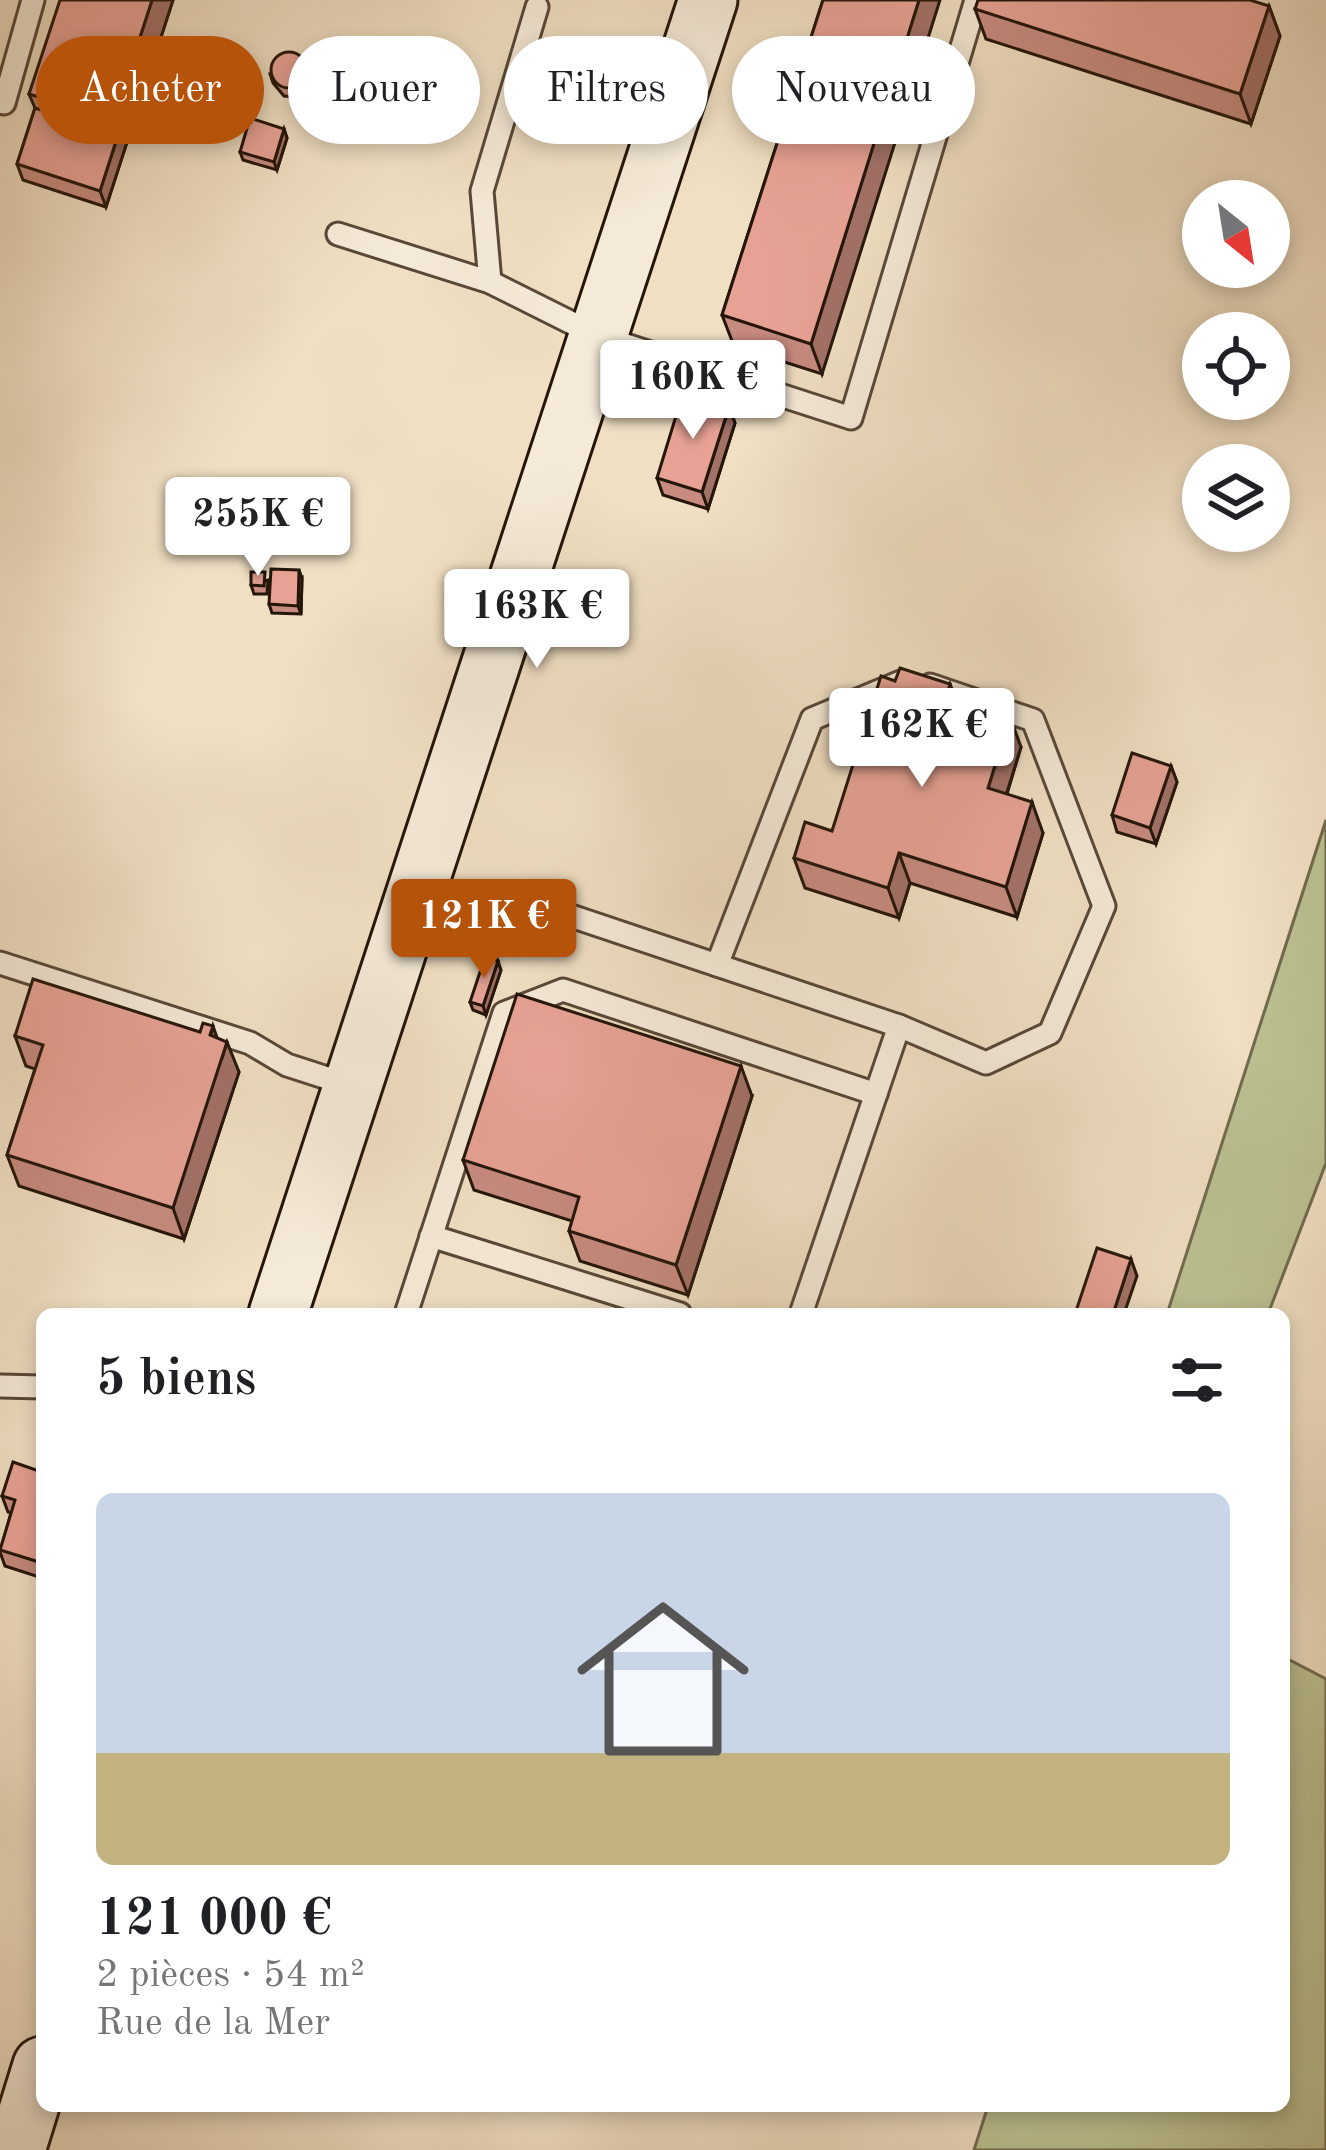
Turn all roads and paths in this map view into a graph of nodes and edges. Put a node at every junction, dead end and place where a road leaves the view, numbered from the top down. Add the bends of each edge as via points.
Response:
1 (33, 0) edge
2 (708, 0) edge
3 (976, 0) edge
4 (537, 7) dead end
5 (4, 103) dead end
6 (338, 234) dead end
7 (490, 283) junction
8 (598, 336) junction
9 (415, 896) junction
10 (0, 963) edge
11 (717, 965) junction
12 (898, 1026) junction
13 (353, 1086) junction
14 (876, 1094) junction
15 (431, 1236) junction
16 (280, 1308) edge
17 (408, 1308) edge
18 (661, 1308) edge
19 (803, 1308) edge
20 (0, 1386) edge
21 (36, 1387) edge
22 (36, 2085) edge
23 (16, 2150) edge

1 - 5 lane
2 - 8 street
3 - 8 lane via 851,418
4 - 7 lane via 482,191
6 - 7 lane
7 - 8 lane
8 - 9 street
9 - 11 lane via 494,924 565,914
9 - 13 street
10 - 13 lane via 250,1043 287,1065
11 - 12 lane
11 - 12 lane via 812,719 910,678 1033,720 1104,906 1050,1033 986,1063
12 - 14 lane
13 - 16 street
14 - 15 lane via 563,990 504,1013
14 - 19 lane
15 - 17 lane
15 - 18 lane
20 - 21 lane
22 - 23 street

